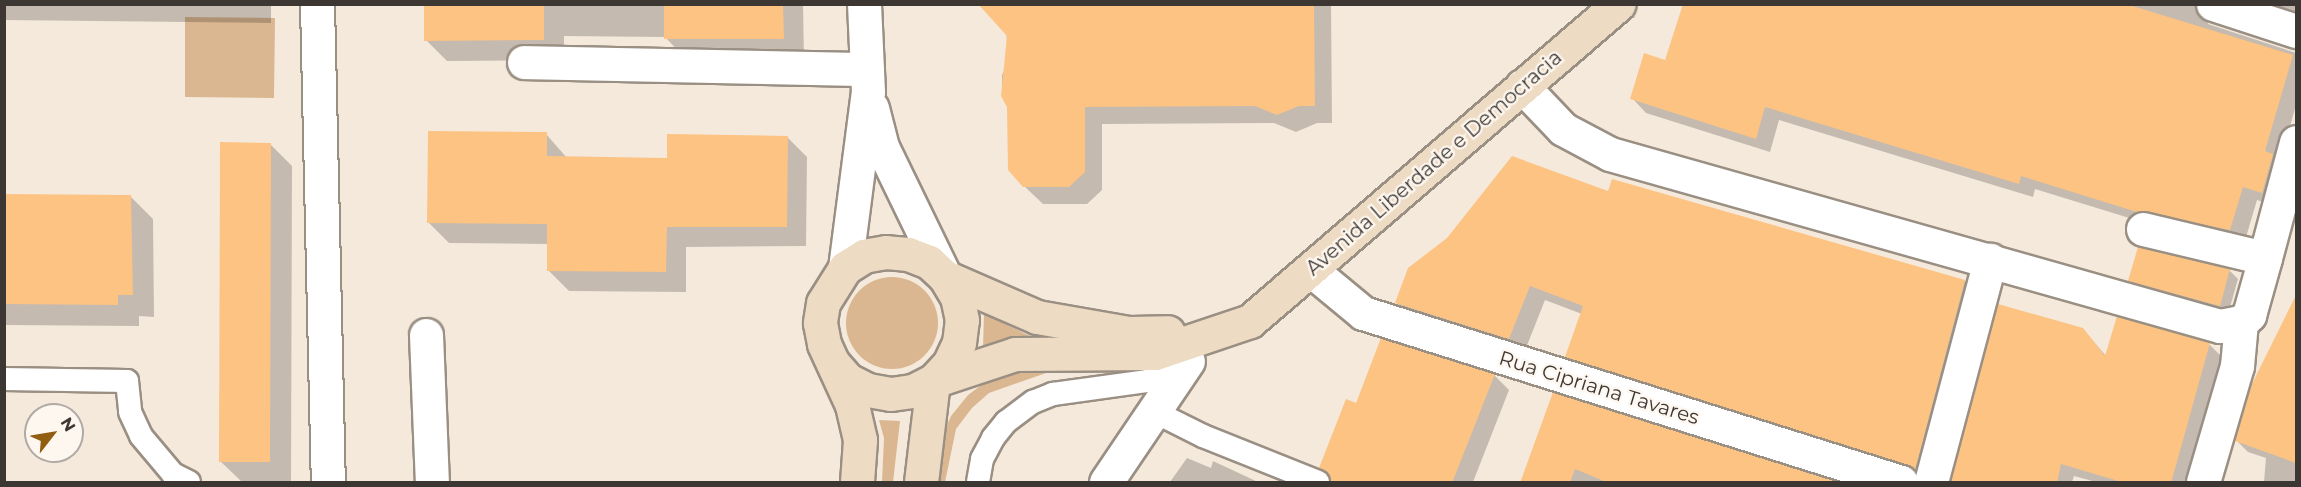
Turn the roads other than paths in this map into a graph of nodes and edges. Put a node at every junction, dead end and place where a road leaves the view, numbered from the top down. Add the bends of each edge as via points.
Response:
1 (316, 4) edge
2 (864, 4) edge
3 (1618, 4) edge
4 (2213, 4) edge
5 (2296, 31) edge
6 (524, 62) dead end
7 (867, 81) junction
8 (1522, 86) junction
9 (2296, 142) edge
10 (2143, 229) dead end
11 (2265, 258) junction
12 (1990, 260) junction
13 (845, 268) junction
14 (1311, 270) junction
15 (945, 277) junction
16 (1250, 321) junction
17 (2241, 322) junction
18 (426, 335) dead end
19 (1188, 361) junction
20 (832, 363) junction
21 (4, 379) edge
22 (933, 381) junction
23 (1155, 412) junction
24 (854, 479) edge
25 (189, 483) edge
26 (328, 483) edge
27 (432, 483) edge
28 (921, 483) edge
29 (978, 483) edge
30 (1106, 483) edge
31 (1318, 483) edge
32 (1901, 483) edge
33 (1930, 483) edge
34 (2203, 483) edge

1 - 26 street
2 - 7 street
3 - 8 street, Avenida Liberdade e Democracia
4 - 5 street
6 - 7 street
7 - 13 street
7 - 15 street via 882,147
8 - 12 street via 1563,129 1610,154
8 - 14 street, Avenida Liberdade e Democracia
9 - 11 street
10 - 11 street
11 - 17 street via 2253,305
12 - 17 street via 2220,326
12 - 33 street
13 - 15 street via 864,256 886,252 908,254 928,262
13 - 20 street via 832,284 820,323
14 - 16 street, Avenida Liberdade e Democracia
14 - 32 street, Rua Cipriana Tavares via 1363,314
15 - 16 street via 1036,317 1083,327 1160,332
15 - 22 street via 957,297 962,320 959,343 950,364
16 - 19 lane
16 - 22 street, Avenida Liberdade e Democracia via 1155,354 1015,354
17 - 34 street via 2237,366
18 - 27 street
19 - 23 street
19 - 29 lane via 1148,381 1053,394 1033,402 1006,422 993,438 982,459
20 - 22 street via 848,380 879,392 913,391
20 - 24 street via 852,405 860,440
21 - 25 lane via 127,381 130,412 141,436 166,467
22 - 28 street
23 - 30 street
23 - 31 lane

